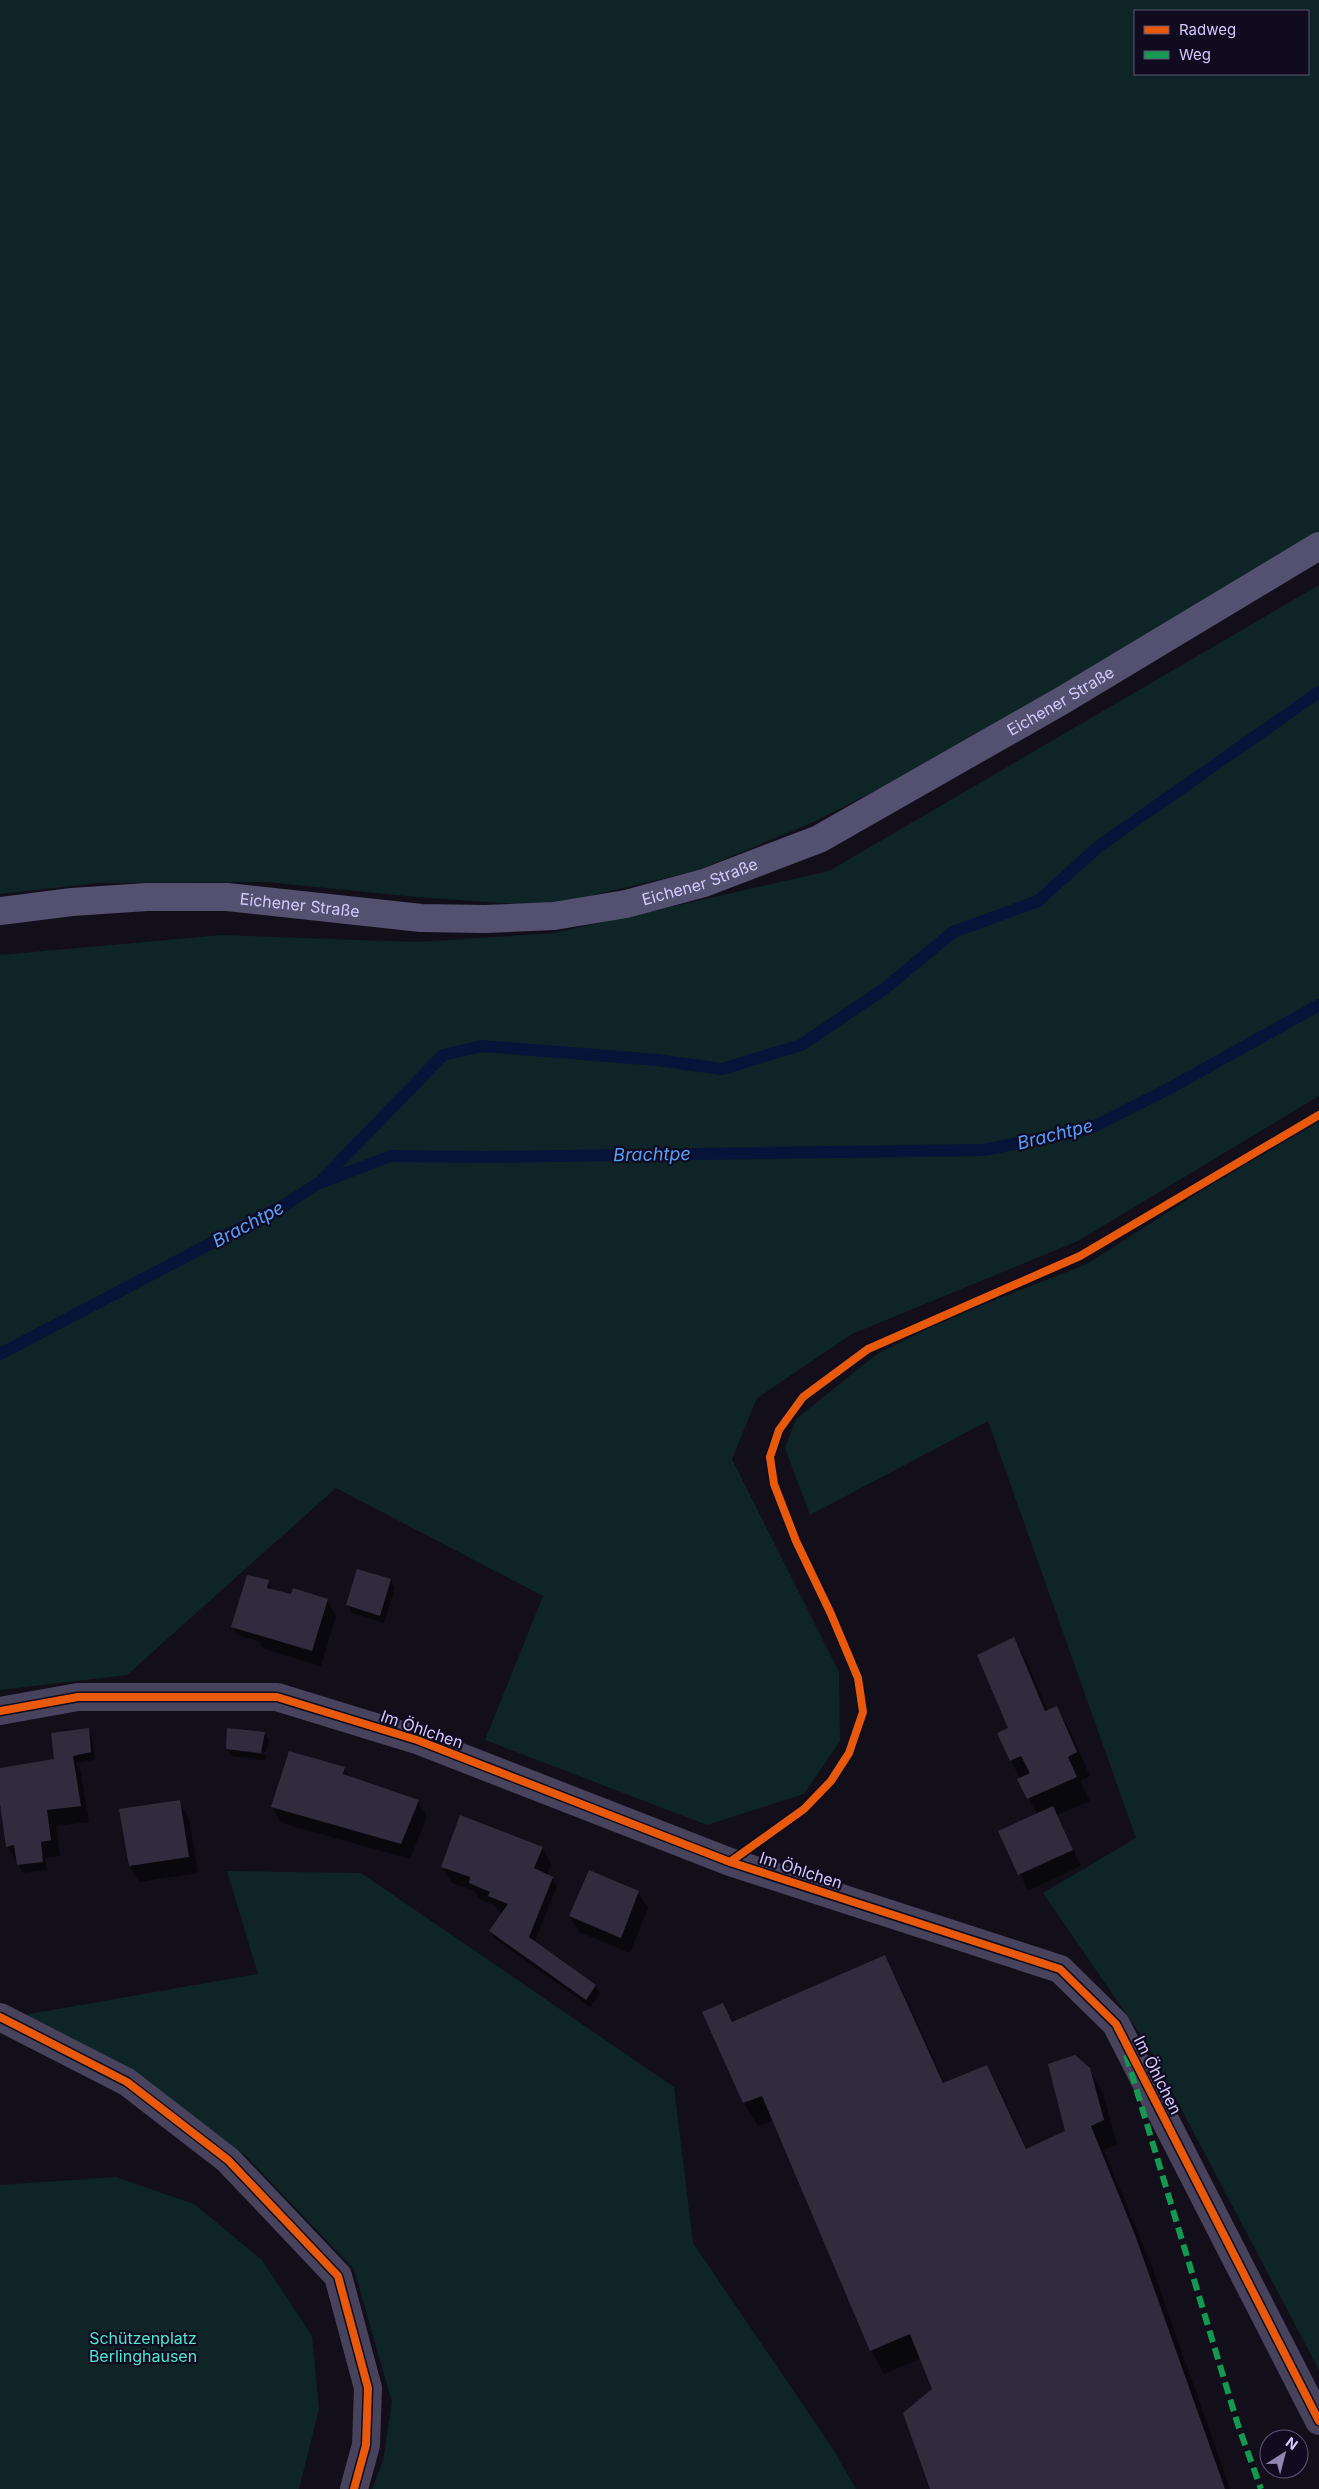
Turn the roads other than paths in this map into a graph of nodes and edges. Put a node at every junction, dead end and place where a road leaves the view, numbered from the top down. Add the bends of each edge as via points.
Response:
1 (1319, 546) edge
2 (0, 911) edge
3 (0, 1711) edge
4 (0, 2017) edge
5 (1319, 2421) edge
6 (354, 2489) edge

1 - 2 main road, Eichener Straße via 1062,700 819,839 704,883 626,904 554,916 485,919 421,918 227,897 72,902
3 - 5 street, Im Öhlchen via 78,1697 276,1696 417,1740 730,1862 1060,1968 1116,2024
4 - 6 street via 127,2082 228,2160 338,2276 368,2388 366,2445

